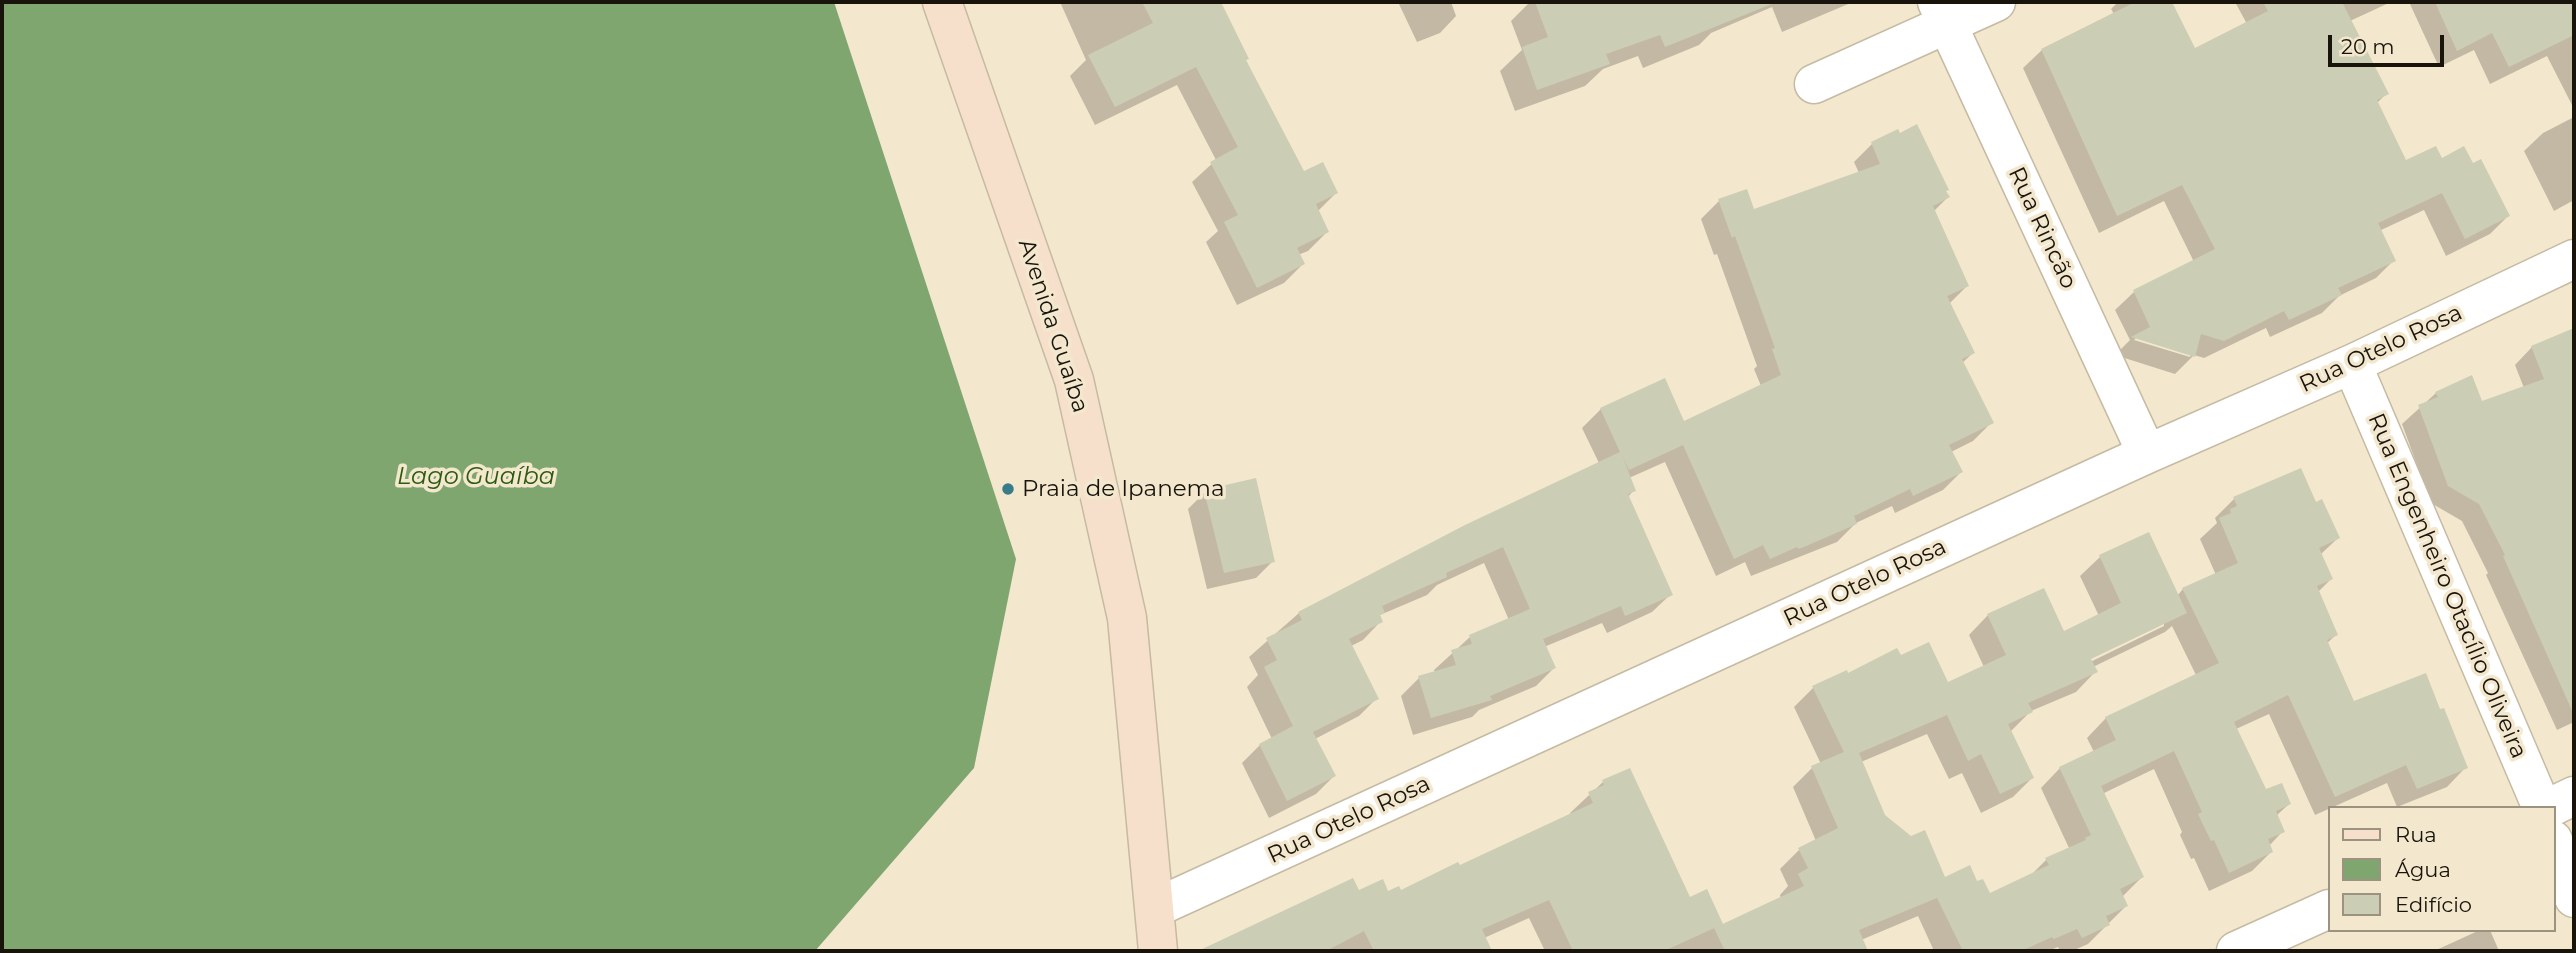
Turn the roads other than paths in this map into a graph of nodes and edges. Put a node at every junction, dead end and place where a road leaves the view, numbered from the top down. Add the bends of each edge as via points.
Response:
1 (942, 2) edge
2 (1996, 2) edge
3 (1942, 13) edge
4 (1814, 84) dead end
5 (2574, 260) edge
6 (2353, 364) junction
7 (2147, 454) junction
8 (2574, 796) edge
9 (2541, 806) edge
10 (2553, 806) edge
11 (2555, 846) edge
12 (2574, 898) edge
13 (1155, 908) junction
14 (2328, 909) edge
15 (1158, 951) edge
16 (2236, 951) edge

1 - 13 street, Avenida Guaíba via 1074,380 1127,618
2 - 3 street
3 - 4 street
3 - 7 street, Rua Rincão
5 - 6 street, Rua Otelo Rosa
6 - 7 street, Rua Otelo Rosa
6 - 9 street, Rua Engenheiro Otacílio Oliveira
7 - 13 street, Rua Otelo Rosa
8 - 10 street
11 - 12 street
13 - 15 street, Avenida Guaíba
14 - 16 street

